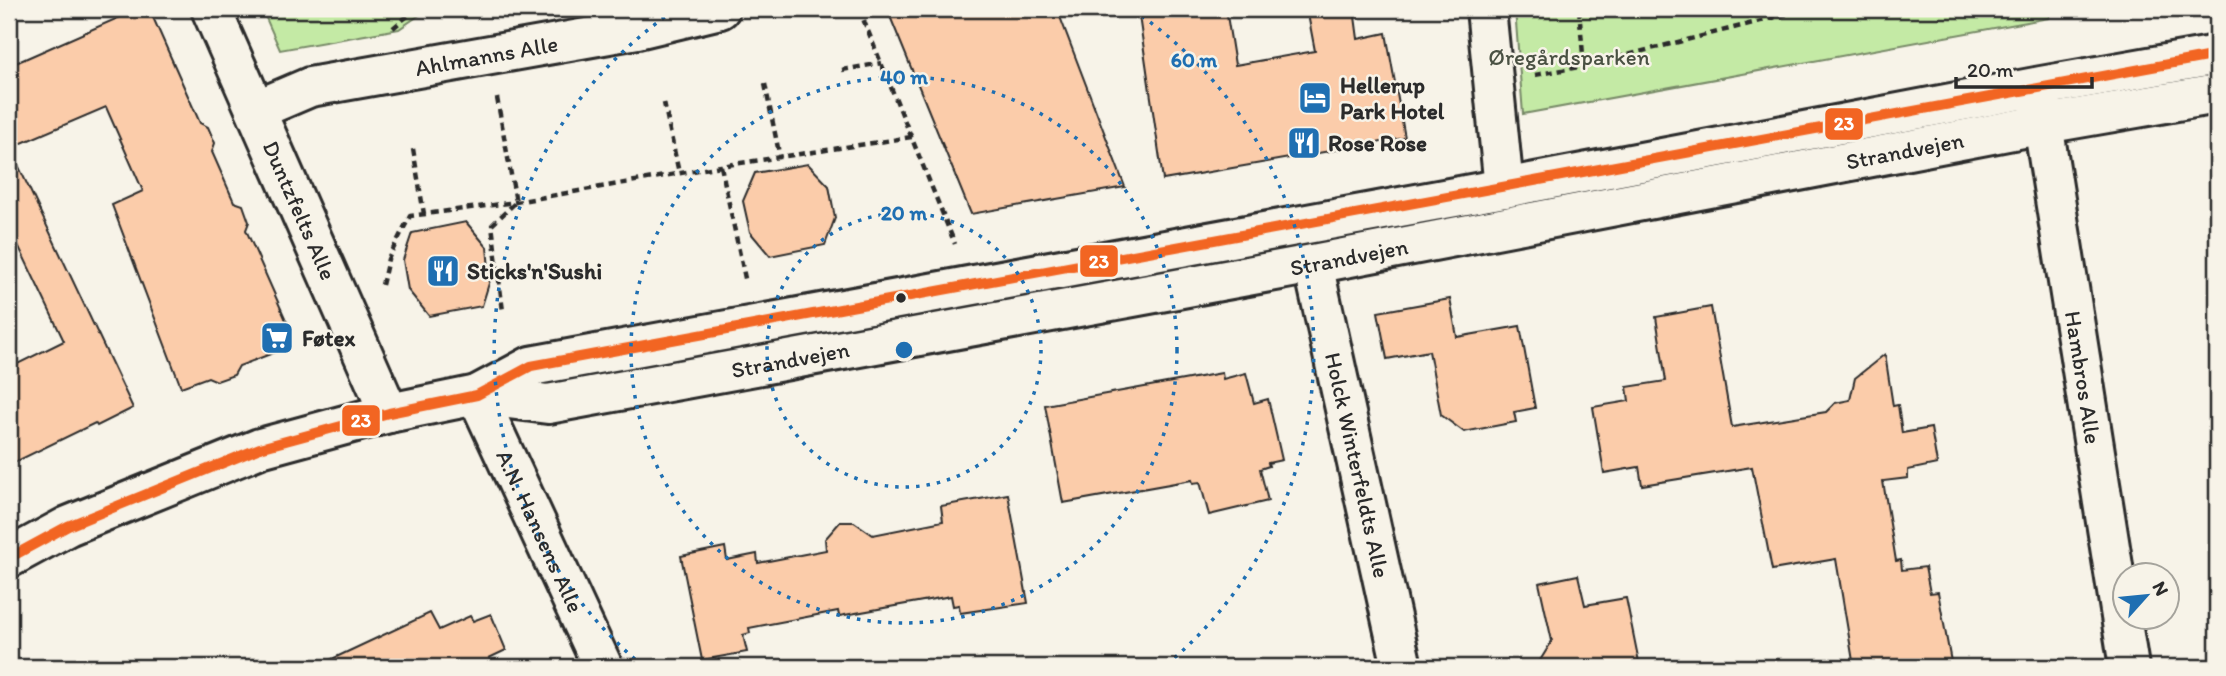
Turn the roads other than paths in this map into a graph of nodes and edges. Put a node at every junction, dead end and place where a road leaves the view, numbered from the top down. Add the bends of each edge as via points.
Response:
1 (211, 9) edge
2 (720, 9) edge
3 (1486, 9) edge
4 (2217, 55) edge
5 (2037, 87) junction
6 (2217, 94) edge
7 (256, 110) junction
8 (2044, 124) junction
9 (1504, 188) junction
10 (1313, 264) junction
11 (477, 395) junction
12 (389, 413) junction
13 (9, 558) edge
14 (603, 667) edge
15 (1402, 667) edge
16 (2129, 667) edge

1 - 7 main road, Duntzfelts Alle
2 - 7 main road, Ahlmanns Alle via 637,30 310,88
3 - 9 main road
4 - 5 main road, Strandvejen
5 - 8 main road, Hambros Alle
5 - 9 main road, Strandvejen
6 - 8 main road, Strandvejen
7 - 12 main road, Duntzfelts Alle
8 - 10 main road, Strandvejen
8 - 16 main road, Hambros Alle
9 - 11 main road, Strandvejen via 531,366
10 - 11 main road, Strandvejen via 548,404
10 - 15 main road, Holck Winterfeldts Alle
11 - 12 main road, Strandvejen
11 - 14 main road, A.N. Hansens Alle
12 - 13 main road, Strandvejen via 260,448 68,526

